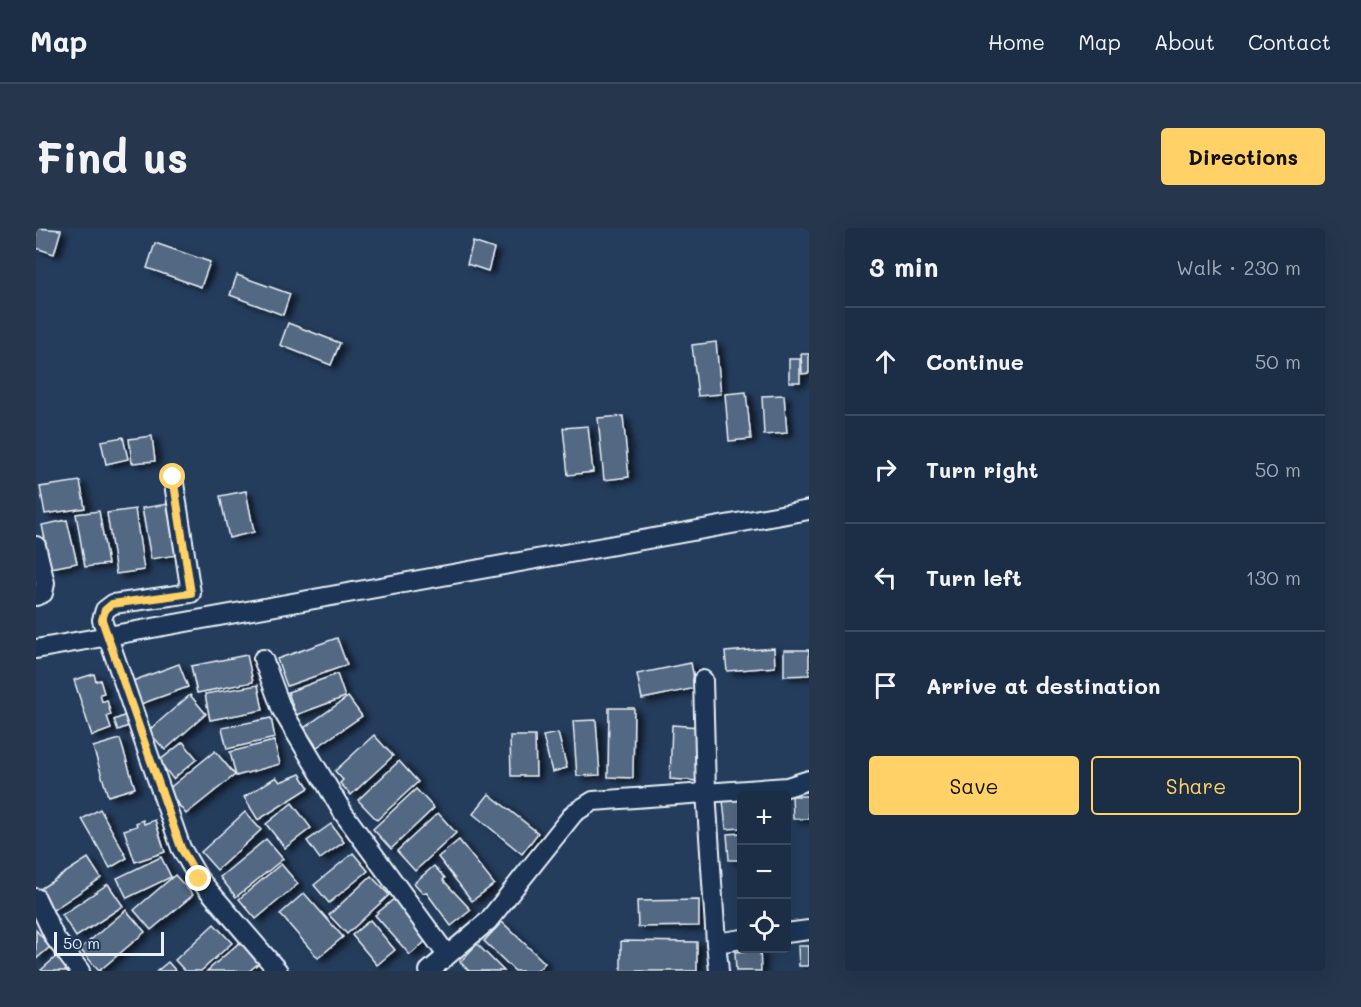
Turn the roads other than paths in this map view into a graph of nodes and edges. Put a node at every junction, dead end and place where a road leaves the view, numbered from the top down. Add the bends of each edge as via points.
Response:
1 (173, 477) dead end
2 (809, 510) edge
3 (36, 546) edge
4 (36, 596) edge
5 (106, 638) junction
6 (36, 649) edge
7 (262, 658) dead end
8 (703, 680) dead end
9 (809, 780) edge
10 (705, 791) junction
11 (36, 898) edge
12 (809, 930) edge
13 (791, 932) edge
14 (737, 940) edge
15 (716, 943) junction
16 (447, 955) junction
17 (80, 971) edge
18 (278, 971) edge
19 (429, 971) edge
20 (720, 971) edge

1 - 5 street via 191,593 112,604 102,620
2 - 5 street
3 - 4 street via 45,583 43,593
5 - 6 street
5 - 18 street via 181,848 199,879
7 - 16 street via 282,710 344,814
8 - 10 street
9 - 10 street via 788,787
10 - 15 street
10 - 16 street via 593,801 574,813 488,921
11 - 17 street via 55,938
12 - 13 street
14 - 15 street
15 - 20 street
16 - 19 street

